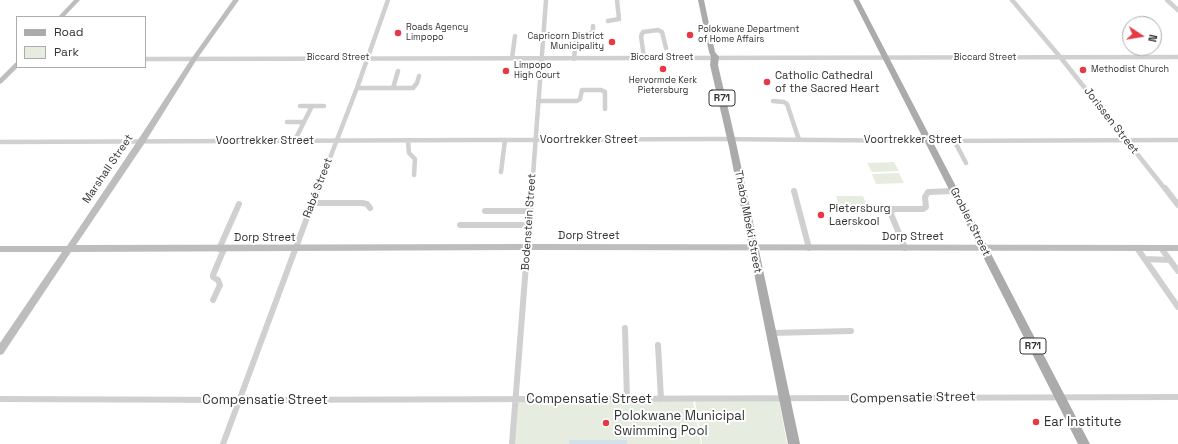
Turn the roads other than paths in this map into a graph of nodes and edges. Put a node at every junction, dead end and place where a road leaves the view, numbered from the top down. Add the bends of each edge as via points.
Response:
1 (77, 0) edge
2 (236, 0) edge
3 (388, 0) edge
4 (546, 0) edge
5 (617, 0) edge
6 (701, 0) edge
7 (856, 0) edge
8 (1012, 0) edge
9 (1167, 0) edge
10 (1178, 10) edge
11 (62, 16) edge
12 (608, 21) dead end
13 (593, 26) dead end
14 (515, 36) dead end
15 (666, 48) dead end
16 (715, 57) junction
17 (1178, 57) edge
18 (367, 58) junction
19 (512, 58) junction
20 (644, 58) junction
21 (886, 58) junction
22 (1061, 58) junction
23 (146, 59) edge
24 (194, 59) junction
25 (542, 59) junction
26 (574, 59) junction
27 (16, 65) edge
28 (398, 71) dead end
29 (419, 76) dead end
30 (0, 82) edge
31 (357, 88) junction
32 (393, 88) junction
33 (538, 101) junction
34 (773, 101) dead end
35 (300, 106) dead end
36 (312, 106) junction
37 (324, 106) dead end
38 (605, 109) dead end
39 (287, 122) dead end
40 (304, 122) junction
41 (731, 139) junction
42 (295, 140) junction
43 (408, 140) junction
44 (505, 140) junction
45 (534, 140) junction
46 (799, 140) junction
47 (954, 140) junction
48 (1125, 140) junction
49 (1178, 140) edge
50 (336, 141) junction
51 (928, 141) junction
52 (0, 142) edge
53 (141, 142) junction
54 (966, 164) dead end
55 (501, 172) dead end
56 (414, 175) dead end
57 (953, 190) junction
58 (794, 191) dead end
59 (313, 203) junction
60 (239, 204) dead end
61 (1178, 204) edge
62 (370, 208) dead end
63 (486, 211) dead end
64 (530, 211) junction
65 (460, 225) dead end
66 (529, 225) junction
67 (527, 247) junction
68 (68, 248) junction
69 (753, 248) junction
70 (810, 248) junction
71 (904, 248) junction
72 (983, 248) junction
73 (1137, 248) junction
74 (1161, 248) junction
75 (1178, 248) edge
76 (0, 249) edge
77 (221, 249) junction
78 (296, 249) junction
79 (1145, 259) junction
80 (1170, 260) junction
81 (1178, 271) edge
82 (213, 300) dead end
83 (1178, 307) edge
84 (625, 328) dead end
85 (851, 331) dead end
86 (771, 333) junction
87 (658, 345) dead end
88 (0, 351) edge
89 (1060, 397) junction
90 (1178, 397) edge
91 (0, 399) edge
92 (660, 399) junction
93 (785, 399) junction
94 (239, 400) junction
95 (516, 400) junction
96 (627, 400) junction
97 (223, 444) edge
98 (512, 444) edge
99 (794, 444) edge
100 (1084, 444) edge

1 - 11 street
2 - 24 street, Marshall Street
3 - 18 street, Rabé Street
4 - 25 street, Bodenstein Street
5 - 12 street via 620,19
6 - 16 main road, Thabo Mbeki Street / R71
7 - 21 main road, Grobler Street / R71
8 - 22 street, Jorissen Street
9 - 10 street
13 - 26 street via 593,33 579,35 576,38
14 - 19 street
15 - 20 street via 662,32 643,32 641,36
16 - 20 street, Biccard Street
16 - 21 street, Biccard Street
16 - 41 main road, Thabo Mbeki Street / R71 via 714,64
17 - 22 street, Biccard Street
18 - 19 street, Biccard Street
18 - 24 street, Biccard Street
18 - 31 street, Rabé Street
19 - 25 street, Biccard Street
20 - 26 street, Biccard Street
21 - 22 street, Biccard Street
21 - 51 main road, Grobler Street / R71
22 - 48 street, Jorissen Street
23 - 24 street, Biccard Street
24 - 53 street, Marshall Street
25 - 26 street, Biccard Street
25 - 33 street, Bodenstein Street
27 - 30 street
28 - 32 street
29 - 32 street via 413,88
31 - 32 street
31 - 50 street, Rabé Street
33 - 38 street via 577,101 582,90 601,90 605,92
33 - 45 street, Bodenstein Street
34 - 46 street via 787,104
35 - 36 street
36 - 37 street
36 - 40 street
39 - 40 street
40 - 42 street
41 - 45 street, Voortrekker Street
41 - 46 street, Voortrekker Street
41 - 69 main road, Thabo Mbeki Street / R71
42 - 50 street, Voortrekker Street
42 - 53 street, Voortrekker Street
43 - 44 street, Voortrekker Street
43 - 50 street, Voortrekker Street
43 - 56 street via 409,152 415,159
44 - 45 street, Voortrekker Street
44 - 55 street
45 - 64 street, Bodenstein Street
46 - 51 street, Voortrekker Street
47 - 48 street, Voortrekker Street
47 - 51 street, Voortrekker Street
47 - 54 street
48 - 49 street, Voortrekker Street
48 - 61 street, Jorissen Street
50 - 59 street, Rabé Street
51 - 57 main road, Grobler Street / R71
52 - 53 street, Voortrekker Street
53 - 68 street, Marshall Street
57 - 71 street via 928,192 926,207 923,209 892,209 891,214
57 - 72 main road, Grobler Street / R71
58 - 70 street
59 - 62 street via 362,203
59 - 78 street, Rabé Street
60 - 77 street
63 - 64 street
64 - 66 street, Bodenstein Street
65 - 66 street
66 - 67 street, Bodenstein Street
67 - 69 street, Dorp Street
67 - 78 street, Dorp Street
67 - 95 street, Bodenstein Street
68 - 76 street, Dorp Street
68 - 77 street, Dorp Street
68 - 88 street, Marshall Street
69 - 70 street, Dorp Street
69 - 86 main road, Thabo Mbeki Street / R71
70 - 71 street, Dorp Street
71 - 72 street, Dorp Street
72 - 73 street, Dorp Street
72 - 89 main road, Grobler Street / R71
73 - 74 street, Dorp Street
73 - 79 street
74 - 75 street, Dorp Street
74 - 80 street
77 - 78 street, Dorp Street
77 - 82 street via 213,275 220,285
78 - 94 street, Rabé Street
79 - 80 street
79 - 83 street
80 - 81 street
84 - 96 street
85 - 86 street
86 - 93 main road, Thabo Mbeki Street / R71
87 - 92 street
89 - 90 street, Compensatie Street
89 - 93 street, Compensatie Street
89 - 100 main road, Grobler Street / R71
91 - 94 street, Compensatie Street
92 - 93 street, Compensatie Street
92 - 96 street, Compensatie Street
93 - 99 main road, Thabo Mbeki Street / R71
94 - 95 street, Compensatie Street
94 - 97 street, Rabé Street
95 - 96 street, Compensatie Street
95 - 98 street, Bodenstein Street

